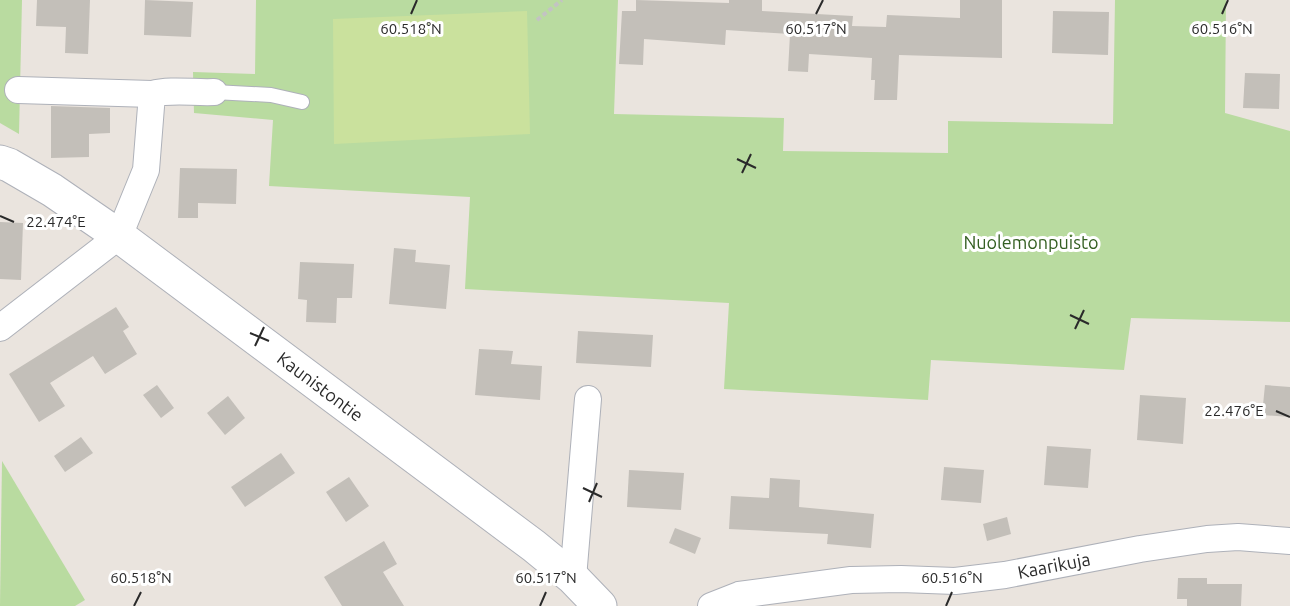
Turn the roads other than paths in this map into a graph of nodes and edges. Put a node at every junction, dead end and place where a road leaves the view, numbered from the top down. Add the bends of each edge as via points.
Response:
1 (18, 90) dead end
2 (214, 92) joint
3 (152, 94) junction
4 (302, 102) dead end
5 (0, 162) edge
6 (119, 236) junction
7 (0, 328) edge
8 (588, 399) dead end
9 (1290, 541) edge
10 (573, 578) junction
11 (600, 606) edge
12 (711, 606) edge

1 - 3 street
2 - 3 street via 166,90
2 - 4 lane via 271,95
3 - 6 street via 146,170
5 - 6 street, Kaunistontie via 52,190
6 - 7 street
6 - 10 street, Kaunistontie
8 - 10 street
9 - 12 street, Kaarikuja via 1207,539 1005,575 955,581 851,580 739,595
10 - 11 street, Kaunistontie

